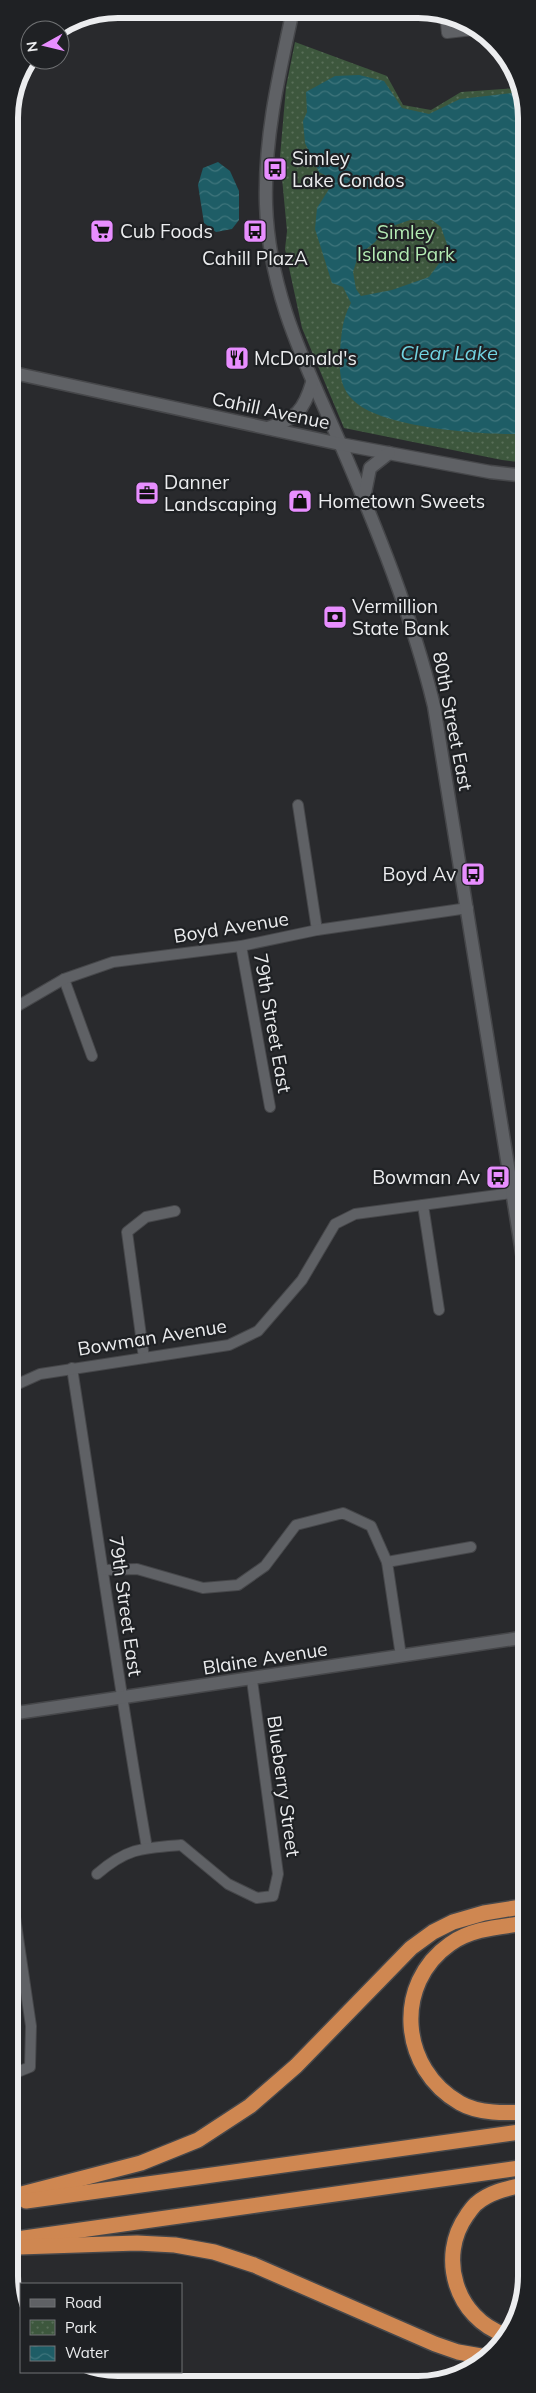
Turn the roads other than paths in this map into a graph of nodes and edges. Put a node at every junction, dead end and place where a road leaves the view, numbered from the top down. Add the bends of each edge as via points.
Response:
1 (291, 18) edge
2 (446, 22) edge
3 (467, 31) edge
4 (18, 374) edge
5 (312, 382) junction
6 (267, 428) junction
7 (340, 444) junction
8 (389, 453) junction
9 (518, 475) edge
10 (363, 501) junction
11 (298, 805) dead end
12 (468, 908) junction
13 (317, 930) junction
14 (241, 946) junction
15 (64, 980) junction
16 (18, 1006) edge
17 (92, 1056) dead end
18 (270, 1107) dead end
19 (512, 1193) junction
20 (423, 1205) junction
21 (175, 1211) dead end
22 (518, 1229) edge
23 (439, 1310) dead end
24 (144, 1358) junction
25 (72, 1368) junction
26 (18, 1384) edge
27 (471, 1547) dead end
28 (387, 1562) junction
29 (104, 1570) junction
30 (518, 1638) edge
31 (400, 1656) junction
32 (252, 1680) junction
33 (121, 1698) junction
34 (18, 1713) edge
35 (147, 1848) junction
36 (97, 1874) dead end
37 (518, 1907) edge
38 (518, 1924) edge
39 (18, 1937) edge
40 (18, 2072) edge
41 (518, 2113) edge
42 (518, 2132) edge
43 (518, 2168) edge
44 (518, 2186) edge
45 (18, 2195) edge
46 (18, 2202) edge
47 (18, 2239) edge
48 (18, 2248) edge
49 (500, 2334) edge
50 (478, 2355) edge

1 - 5 street, 80th Street East via 270,125 266,204 279,290 300,356
2 - 3 street via 448,33
4 - 6 street, Cahill Avenue
5 - 6 street via 305,404 298,412 283,423
5 - 7 street, 80th Street East
6 - 7 street, Cahill Avenue
7 - 8 street, Cahill Avenue
7 - 10 street, 80th Street East
8 - 9 street, Cahill Avenue
8 - 10 street via 370,468
10 - 12 street, 80th Street East via 419,644 434,706
11 - 13 street
12 - 13 street, Boyd Avenue
12 - 19 street, 80th Street East
13 - 14 street, Boyd Avenue
14 - 15 street, Boyd Avenue via 113,962
14 - 18 street, 79th Street East
15 - 16 street, Boyd Avenue
15 - 17 street
19 - 20 street, Bowman Avenue
19 - 22 street, 80th Street East
20 - 23 street
20 - 24 street, Bowman Avenue via 355,1214 335,1224 302,1280 258,1331 229,1344
21 - 24 street via 146,1217 127,1232
24 - 25 street, Bowman Avenue
25 - 26 street, Bowman Avenue via 40,1374
25 - 29 street, 79th Street East
27 - 28 street
28 - 29 street via 371,1526 343,1514 296,1526 265,1566 238,1585 203,1588 137,1569
28 - 31 street
29 - 33 street, 79th Street East
30 - 31 street, Blaine Avenue
31 - 32 street, Blaine Avenue
32 - 33 street, Blaine Avenue
32 - 35 street, Blueberry Street via 278,1874 273,1896 257,1898 228,1884 180,1845
33 - 34 street, Blaine Avenue
33 - 35 street, 79th Street East
35 - 36 street via 120,1856
37 - 45 highway via 453,1922 410,1948 296,2066 250,2106 198,2140 141,2163
38 - 41 highway via 466,1935 449,1944 429,1966 414,1990 410,2023 415,2054 433,2082 461,2104 499,2114
39 - 40 street via 31,2026 30,2067
42 - 46 highway
43 - 47 highway
44 - 49 highway via 499,2190 476,2203 459,2226 452,2253 454,2279 464,2303 478,2320
48 - 50 highway via 137,2243 214,2252 254,2265 435,2344

